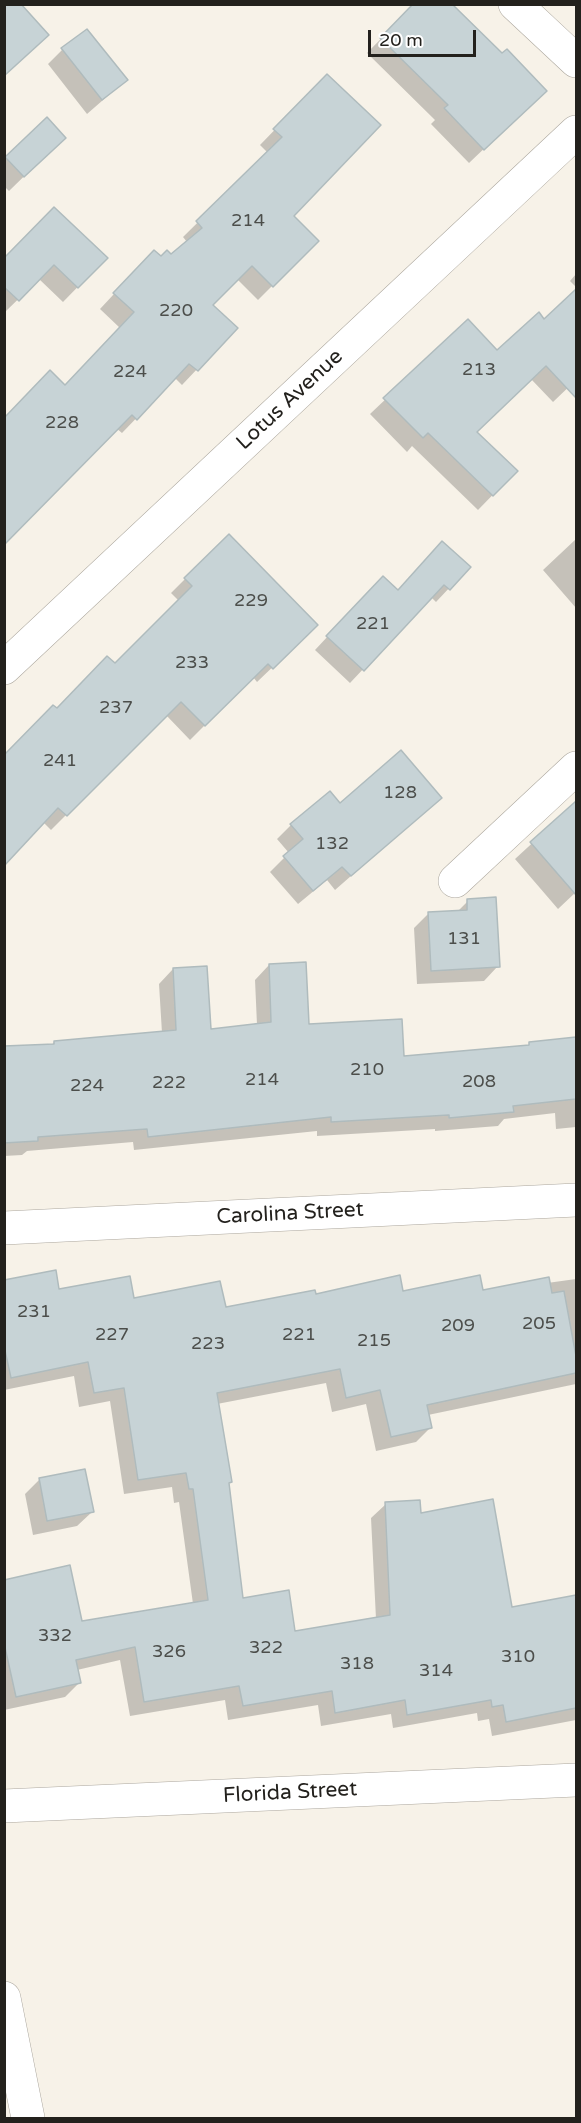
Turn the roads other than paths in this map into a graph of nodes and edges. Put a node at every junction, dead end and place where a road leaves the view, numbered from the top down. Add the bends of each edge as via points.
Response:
1 (515, 4) edge
2 (576, 61) edge
3 (576, 132) edge
4 (4, 668) edge
5 (576, 768) edge
6 (455, 881) dead end
7 (576, 1200) edge
8 (4, 1228) edge
9 (576, 1780) edge
10 (4, 1806) edge
11 (4, 1998) edge
12 (28, 2118) edge

1 - 2 street
3 - 4 street, Lotus Avenue
5 - 6 street
7 - 8 street, Carolina Street
9 - 10 street, Florida Street
11 - 12 street

